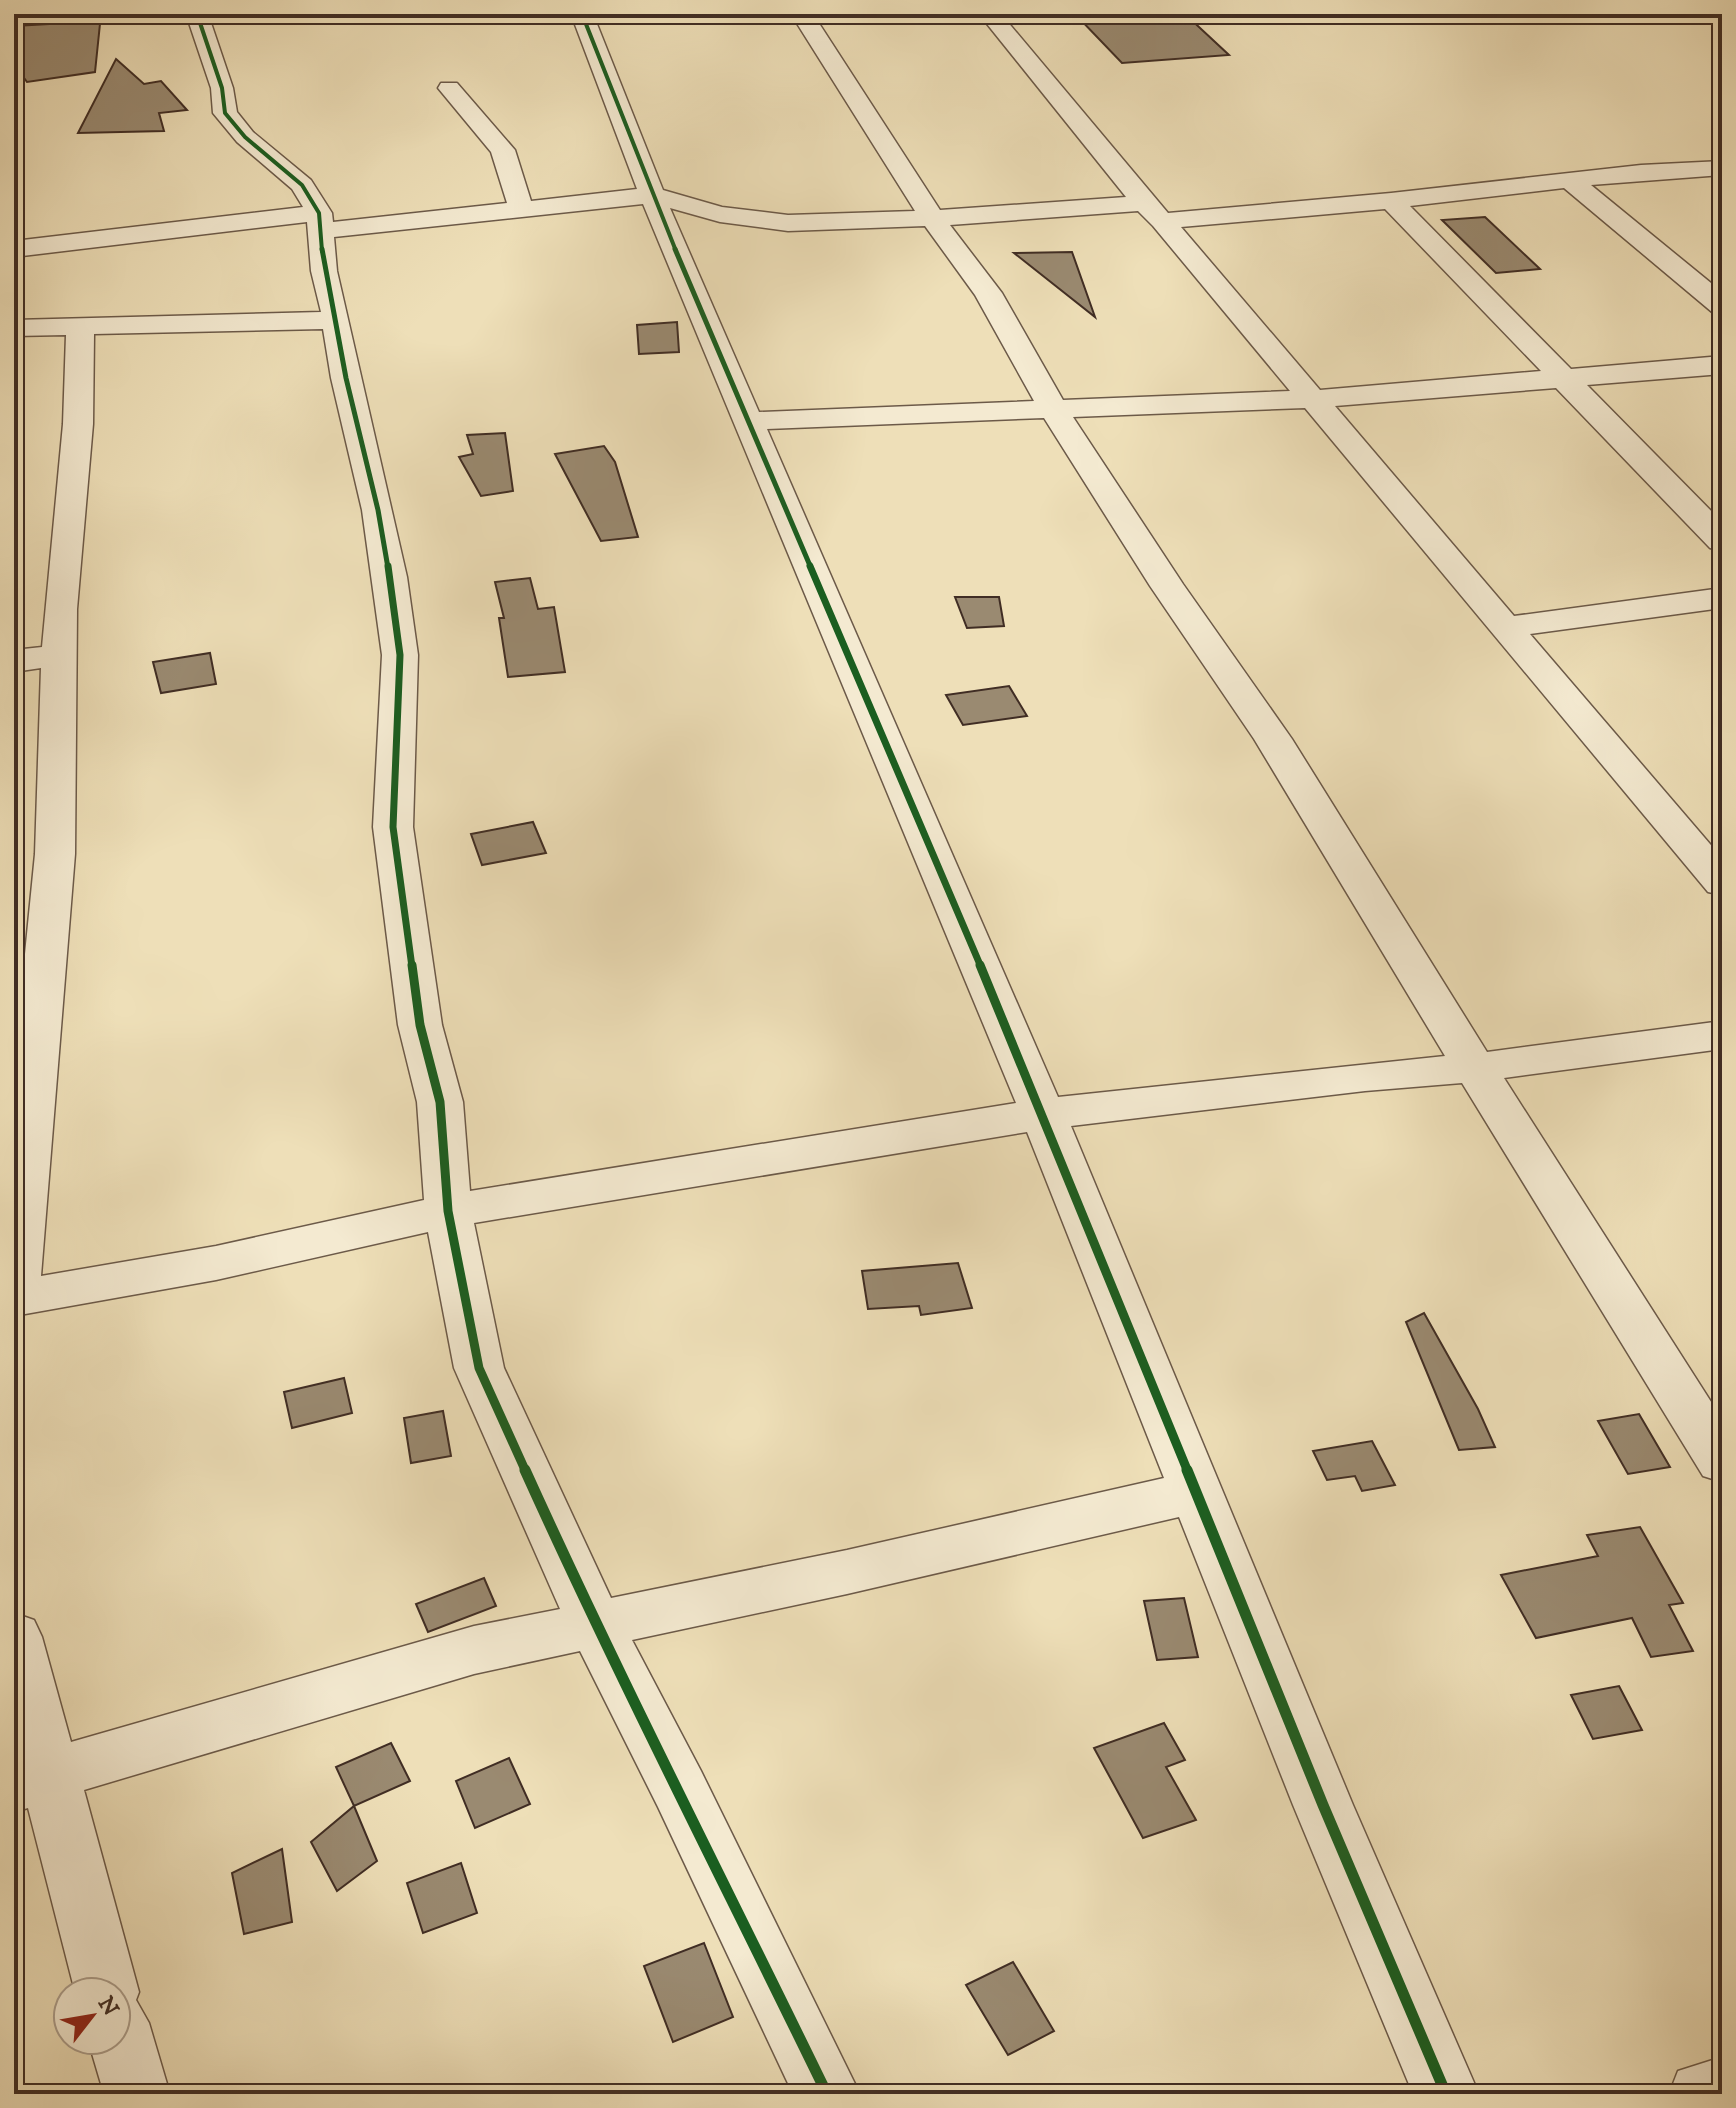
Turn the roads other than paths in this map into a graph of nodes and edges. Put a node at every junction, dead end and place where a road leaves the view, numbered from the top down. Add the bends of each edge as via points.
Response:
1 (197, 14) edge
2 (582, 14) edge
3 (802, 14) edge
4 (990, 14) edge
5 (449, 88) dead end
6 (1722, 168) edge
7 (1568, 179) junction
8 (652, 195) junction
9 (1391, 201) junction
10 (521, 209) junction
11 (1153, 212) junction
12 (934, 218) junction
13 (320, 222) junction
14 (14, 249) edge
15 (1722, 306) edge
16 (337, 320) junction
17 (80, 326) junction
18 (14, 328) edge
19 (1722, 365) edge
20 (1563, 380) junction
21 (1313, 399) junction
22 (1054, 411) junction
23 (750, 421) junction
24 (1722, 541) edge
25 (1722, 598) edge
26 (1507, 627) junction
27 (58, 655) junction
28 (14, 661) edge
29 (1722, 883) edge
30 (1722, 1035) edge
31 (1475, 1068) junction
32 (1043, 1114) junction
33 (448, 1211) junction
34 (14, 1298) edge
35 (1722, 1462) edge
36 (1197, 1492) junction
37 (595, 1625) junction
38 (14, 1637) edge
39 (32, 1780) edge
40 (101, 1976) edge
41 (126, 2056) edge
42 (1722, 2090) edge
43 (137, 2094) edge
44 (827, 2094) edge
45 (1446, 2094) edge
46 (1702, 2094) edge

1 - 13 street via 225,113 302,185
2 - 8 street
3 - 12 street
4 - 11 street
5 - 10 street via 503,150
6 - 7 street
7 - 9 street
7 - 15 street
8 - 10 street
8 - 12 street via 720,214 788,223
8 - 23 street
9 - 11 street
9 - 20 street
10 - 13 street
11 - 12 street
11 - 21 street
12 - 22 street via 988,293
13 - 14 street
13 - 16 street via 324,271
16 - 17 street
16 - 33 street via 378,510 400,655 393,827 420,1025 440,1102
17 - 18 street
17 - 27 street via 78,424
19 - 20 street
20 - 21 street
20 - 24 street
21 - 22 street
21 - 26 street
22 - 23 street
22 - 31 street via 1273,739
23 - 32 street
25 - 26 street
26 - 29 street
27 - 28 street
27 - 34 street via 55,854
30 - 31 street
31 - 32 street
31 - 35 street
32 - 33 street
32 - 36 street
33 - 34 street via 216,1263
33 - 37 street via 479,1368
36 - 37 street
36 - 45 street
37 - 39 street via 474,1650
37 - 44 street
38 - 39 street
39 - 40 street
41 - 43 street
42 - 46 street

